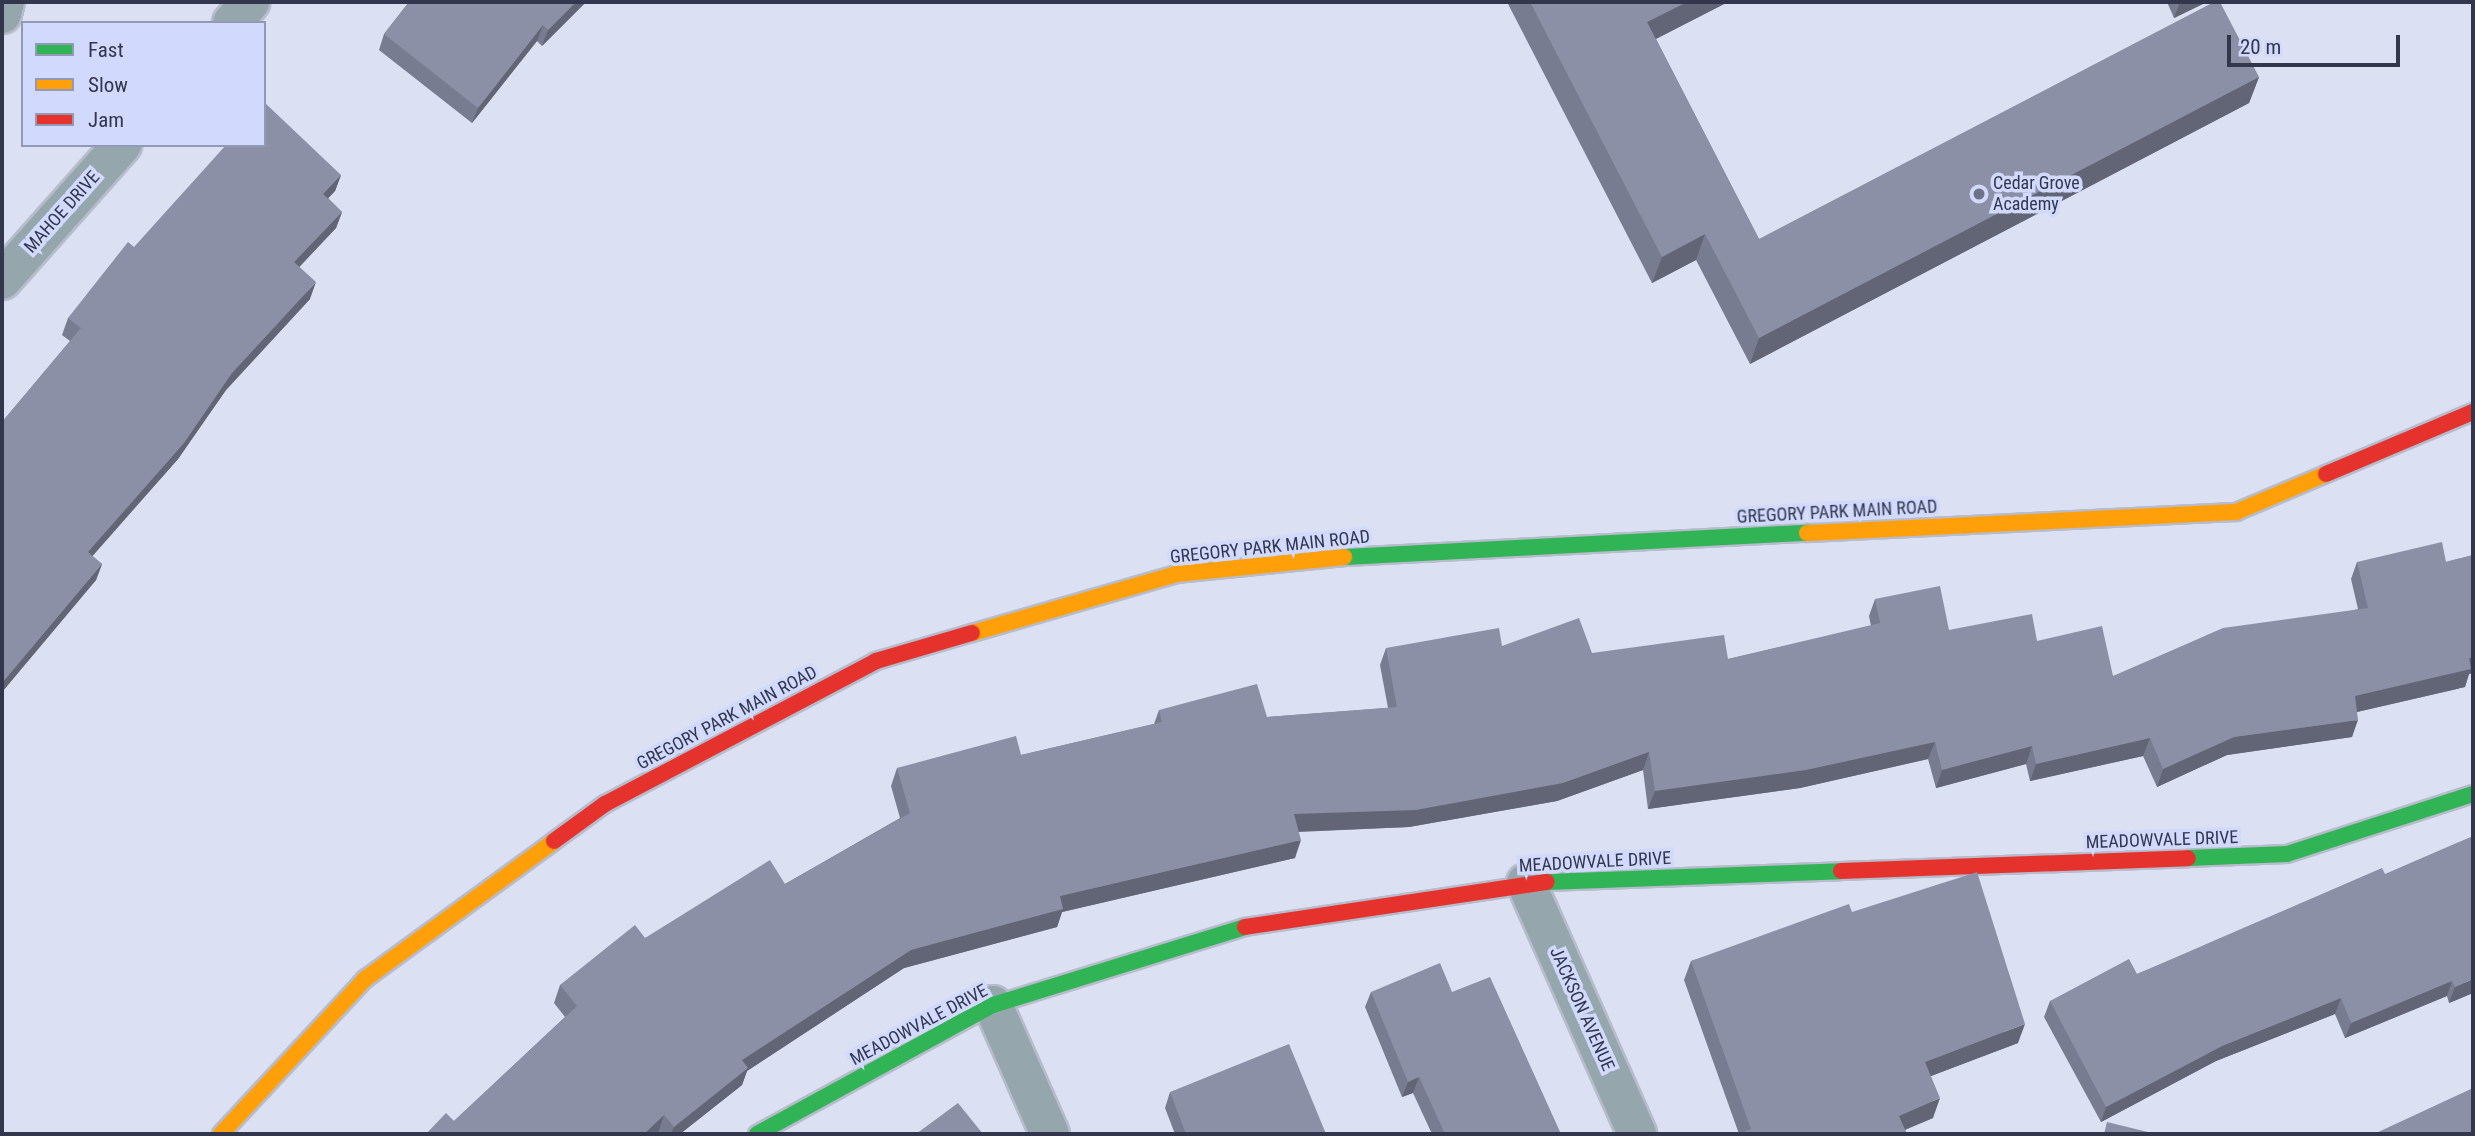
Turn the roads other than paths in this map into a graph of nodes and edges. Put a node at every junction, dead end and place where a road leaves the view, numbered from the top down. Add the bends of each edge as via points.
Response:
1 (5, 2) edge
2 (250, 2) edge
3 (2, 15) edge
4 (234, 21) edge
5 (120, 147) edge
6 (2, 279) edge
7 (2473, 412) edge
8 (2473, 794) edge
9 (1526, 883) junction
10 (993, 1005) junction
11 (221, 1134) edge
12 (757, 1134) edge
13 (1050, 1134) edge
14 (1637, 1134) edge

1 - 3 street
2 - 4 street
5 - 6 street, MAHOE DRIVE
7 - 11 street, GREGORY PARK MAIN ROAD via 2236,512 1374,554 1177,574 876,661 594,812 365,979
8 - 9 street, MEADOWVALE DRIVE via 2287,854
9 - 10 street, MEADOWVALE DRIVE via 1239,928
9 - 14 street, JACKSON AVENUE
10 - 12 street, MEADOWVALE DRIVE
10 - 13 street

